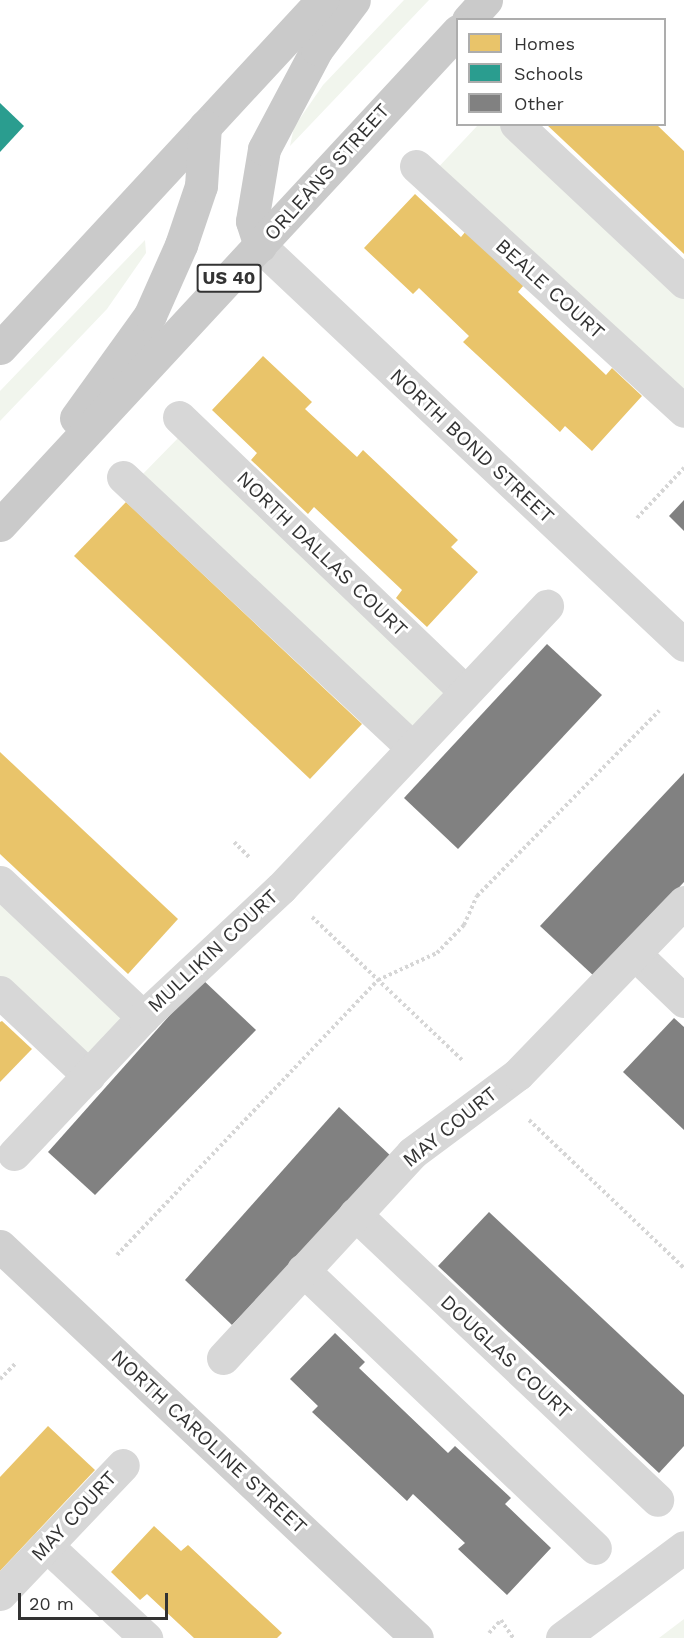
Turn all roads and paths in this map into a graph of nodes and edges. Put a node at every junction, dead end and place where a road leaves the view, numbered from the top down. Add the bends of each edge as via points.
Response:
1 (322, 0) edge
2 (354, 0) edge
3 (486, 0) edge
4 (470, 18) edge
5 (456, 33) edge
6 (205, 126) junction
7 (518, 126) edge
8 (416, 166) dead end
9 (260, 246) junction
10 (684, 282) edge
11 (0, 348) edge
12 (684, 411) edge
13 (179, 417) dead end
14 (684, 468) edge
15 (123, 477) dead end
16 (637, 518) dead end
17 (0, 525) edge
18 (547, 606) dead end
19 (684, 645) edge
20 (465, 691) junction
21 (659, 711) dead end
22 (412, 747) junction
23 (234, 842) dead end
24 (0, 882) edge
25 (280, 888) junction
26 (684, 902) edge
27 (635, 954) junction
28 (378, 980) junction
29 (0, 992) edge
30 (684, 1001) edge
31 (143, 1017) junction
32 (89, 1076) junction
33 (495, 1091) junction
34 (14, 1155) dead end
35 (355, 1214) junction
36 (0, 1246) edge
37 (117, 1255) dead end
38 (684, 1268) edge
39 (303, 1270) junction
40 (223, 1358) dead end
41 (16, 1363) dead end
42 (0, 1379) edge
43 (123, 1465) dead end
44 (657, 1500) dead end
45 (46, 1545) junction
46 (684, 1547) edge
47 (595, 1548) dead end
48 (0, 1594) edge
49 (489, 1633) dead end
50 (146, 1638) edge
51 (417, 1638) edge
52 (513, 1638) edge
53 (562, 1638) edge

1 - 6 main road
2 - 9 main road via 317,49 264,149 252,221
3 - 4 main road
5 - 9 main road, ORLEANS STREET / US 40
6 - 11 main road
6 - 17 main road via 201,186 150,315
7 - 10 street
8 - 12 street, BEALE COURT
9 - 17 main road, ORLEANS STREET / US 40
9 - 19 street, NORTH BOND STREET
13 - 20 street, NORTH DALLAS COURT
14 - 16 path
15 - 22 street
18 - 20 street, MULLIKIN COURT
20 - 22 street, MULLIKIN COURT
21 - 28 path via 477,896 464,925 437,953
22 - 25 street, MULLIKIN COURT
23 - 25 path
24 - 31 street
25 - 28 path
25 - 31 street, MULLIKIN COURT
26 - 27 street, MAY COURT
27 - 30 street
27 - 33 street, MAY COURT
28 - 33 path
28 - 37 path
29 - 32 street
31 - 32 street, MULLIKIN COURT
32 - 34 street, MULLIKIN COURT
33 - 35 street, MAY COURT via 412,1153
33 - 38 path
35 - 39 street, MAY COURT
35 - 44 street, DOUGLAS COURT
36 - 51 street, NORTH CAROLINE STREET
39 - 40 street, MAY COURT
39 - 47 street
41 - 42 path
43 - 45 street, MAY COURT
45 - 48 street, MAY COURT
45 - 50 street
46 - 53 street
49 - 52 path via 501,1620

